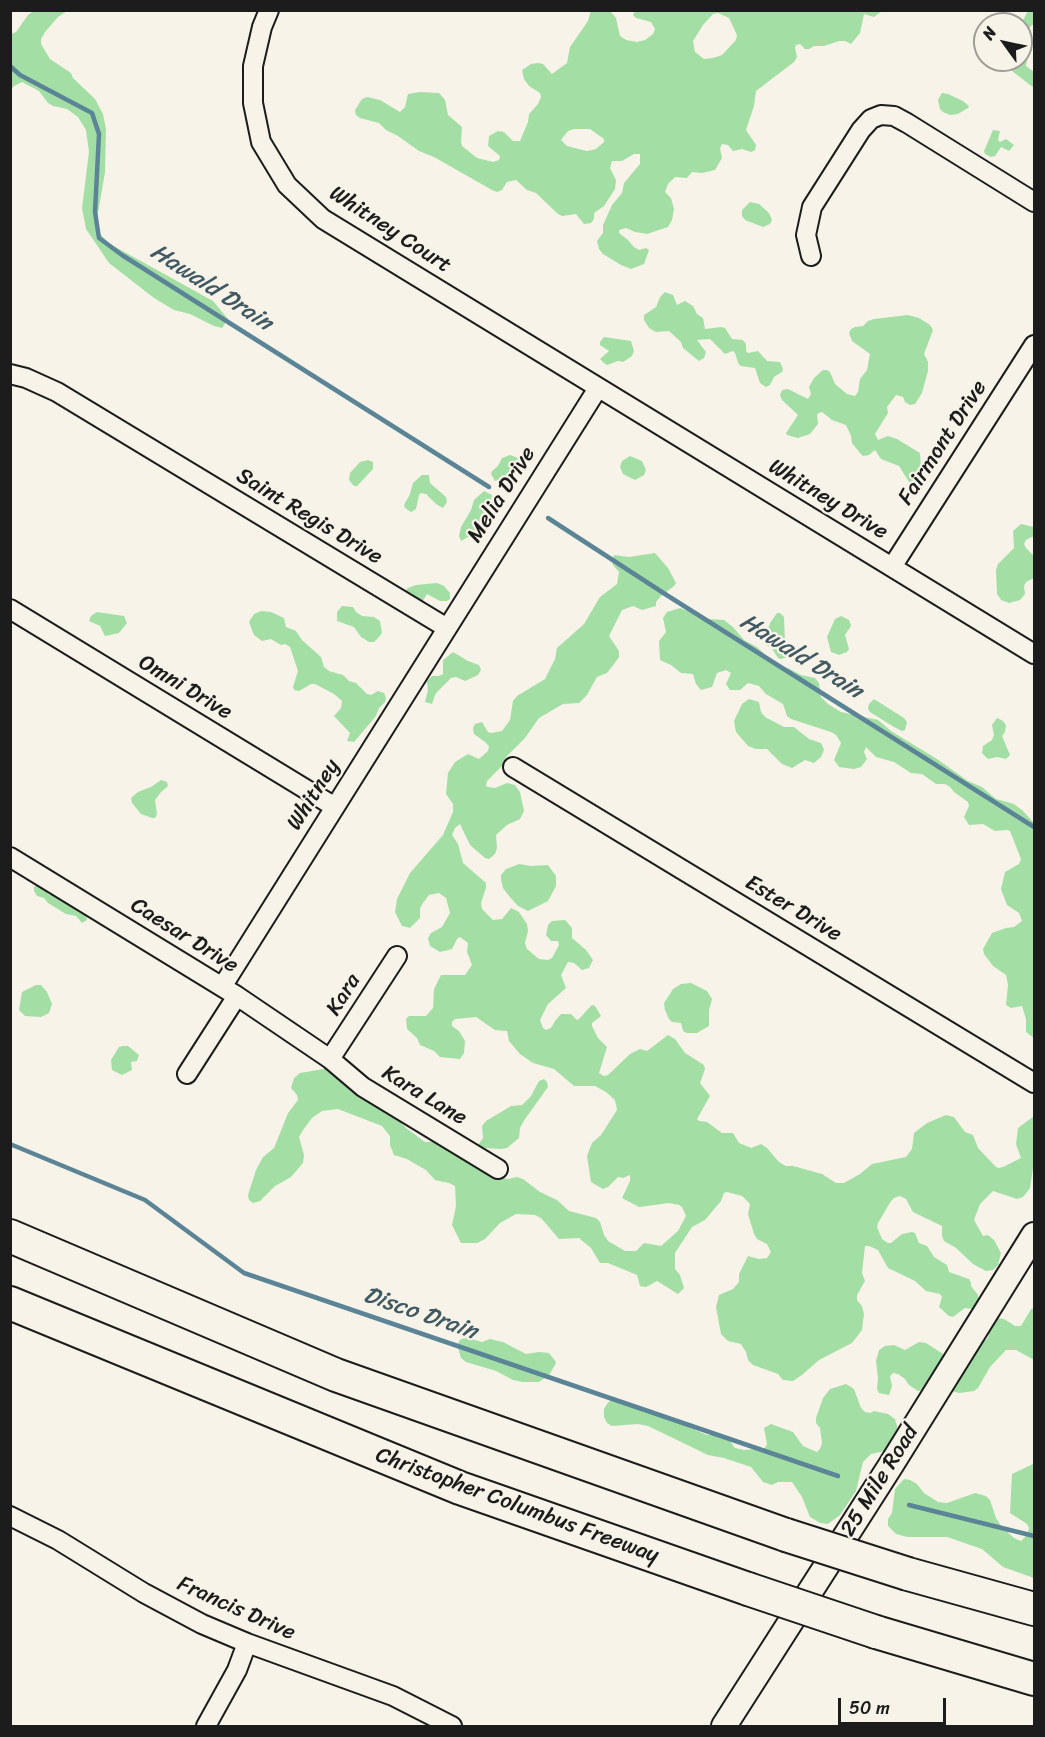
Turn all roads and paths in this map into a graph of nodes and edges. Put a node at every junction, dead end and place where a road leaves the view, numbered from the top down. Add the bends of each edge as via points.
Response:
1 (269, 10) edge
2 (1035, 201) edge
3 (811, 256) dead end
4 (1035, 345) edge
5 (10, 374) edge
6 (598, 388) junction
7 (892, 567) junction
8 (10, 609) edge
9 (447, 628) junction
10 (1035, 654) edge
11 (520, 771) dead end
12 (334, 807) junction
13 (12, 861) edge
14 (397, 956) dead end
15 (229, 992) junction
16 (330, 1059) junction
17 (187, 1074) dead end
18 (1035, 1083) edge
19 (498, 1169) dead end
20 (1035, 1235) edge
21 (10, 1236) edge
22 (10, 1303) edge
23 (10, 1516) edge
24 (1035, 1609) edge
25 (247, 1643) junction
26 (1035, 1679) edge
27 (206, 1726) edge
28 (452, 1726) edge
29 (724, 1726) edge

1 - 6 street, Whitney Court via 253,66 253,103 261,142 287,185 323,219
2 - 3 street via 907,123 881,115 861,130 812,207 806,234
4 - 7 street, Fairmont Drive
5 - 9 street, Saint Regis Drive via 57,392
6 - 7 street, Whitney Drive
6 - 9 street, Melia Drive
7 - 10 street, Whitney Drive
8 - 12 street, Omni Drive
9 - 12 street, Whitney
11 - 18 street, Ester Drive
12 - 15 street, Whitney
13 - 15 street, Caesar Drive
14 - 16 street, Kara
15 - 16 street, Caesar Drive
15 - 17 street, Whitney
16 - 19 street, Kara Lane via 363,1088
20 - 29 street, 25 Mile Road
21 - 24 highway, bridge via 336,1375 786,1535
22 - 26 highway, Christopher Columbus Freeway, bridge via 460,1488 876,1632
23 - 25 street, Francis Drive via 58,1540 144,1593
25 - 27 street
25 - 28 street, Francis Drive via 393,1696

